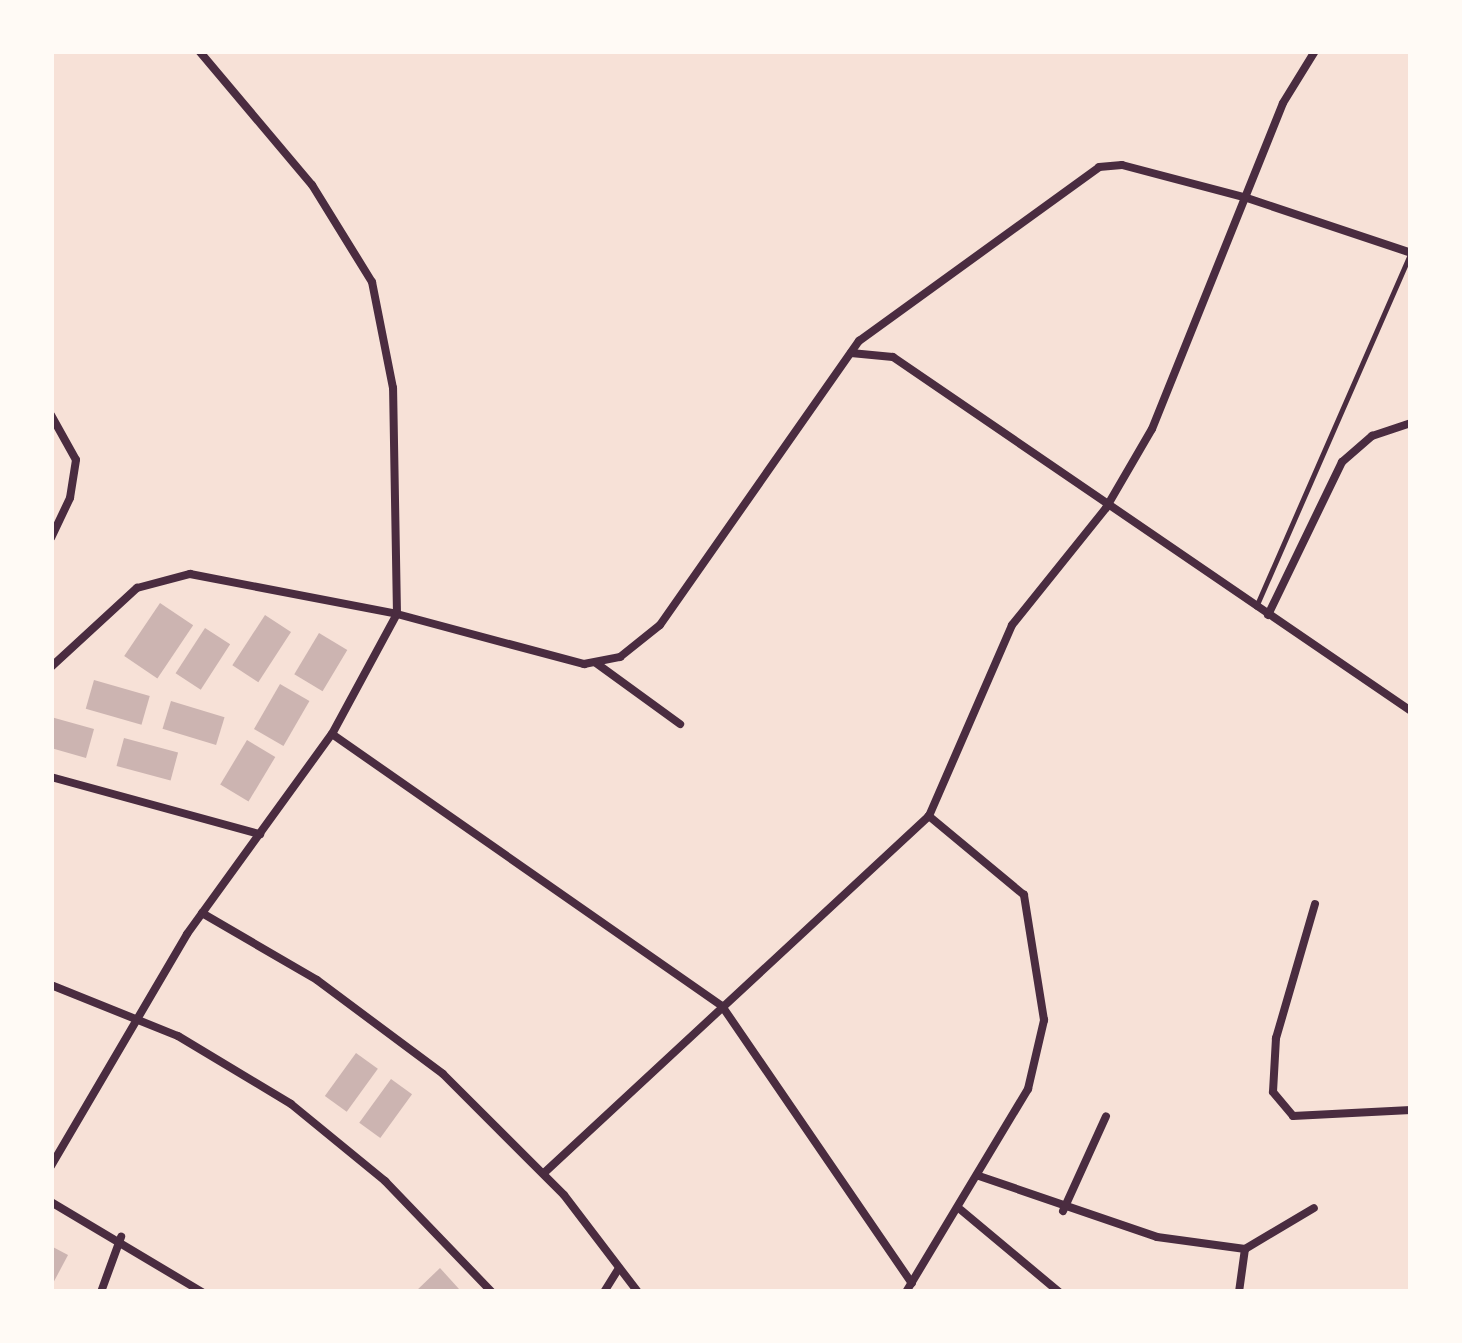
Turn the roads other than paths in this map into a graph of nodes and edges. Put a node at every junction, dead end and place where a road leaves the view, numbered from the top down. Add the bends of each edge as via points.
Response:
1 (200, 51) edge
2 (1315, 51) edge
3 (1247, 198) junction
4 (1411, 254) edge
5 (845, 356) junction
6 (51, 415) edge
7 (1411, 423) edge
8 (1106, 508) junction
9 (51, 538) edge
10 (1256, 607) junction
11 (397, 614) junction
12 (1268, 616) junction
13 (596, 663) junction
14 (51, 667) edge
15 (1411, 711) edge
16 (680, 724) dead end
17 (332, 734) junction
18 (51, 777) edge
19 (929, 816) junction
20 (260, 834) junction
21 (1315, 904) dead end
22 (202, 913) junction
23 (51, 985) edge
24 (722, 1006) junction
25 (139, 1017) junction
26 (1411, 1111) edge
27 (1106, 1116) dead end
28 (51, 1166) edge
29 (544, 1173) junction
30 (979, 1176) junction
31 (51, 1202) edge
32 (1314, 1208) dead end
33 (961, 1210) junction
34 (1063, 1211) junction
35 (121, 1237) junction
36 (1245, 1249) junction
37 (619, 1268) junction
38 (912, 1283) junction
39 (101, 1292) edge
40 (202, 1292) edge
41 (492, 1292) edge
42 (604, 1292) edge
43 (638, 1292) edge
44 (906, 1292) edge
45 (1059, 1292) edge
46 (1239, 1292) edge

1 - 11 street via 312,185 372,282 393,388
2 - 3 street via 1283,103
3 - 4 street
3 - 5 street via 1122,165 1089,171
3 - 8 street via 1172,388
4 - 10 lane
5 - 8 street via 893,357
5 - 13 street via 761,489 652,635
6 - 9 street via 76,460
7 - 12 street via 1372,436 1342,462
8 - 10 street
8 - 19 street via 1012,625
10 - 12 street
11 - 13 street
11 - 14 street via 177,574 137,588
11 - 17 street
12 - 15 street
13 - 16 street
17 - 20 street
17 - 24 street
18 - 20 street
19 - 24 street
19 - 30 street via 1017,885 1032,917 1043,999 1039,1057
20 - 22 street
21 - 26 street via 1276,1038 1273,1091 1293,1116
22 - 25 street
22 - 29 street via 397,1036
23 - 25 street
24 - 29 street
24 - 38 street
25 - 28 street
25 - 41 street via 254,1079 327,1130
27 - 34 street
29 - 37 street
30 - 33 street
30 - 34 street
31 - 35 street
32 - 36 street
33 - 38 street
33 - 45 street
34 - 36 street via 1157,1237
35 - 39 street
35 - 40 street
36 - 46 street
37 - 42 street
37 - 43 street
38 - 44 street

